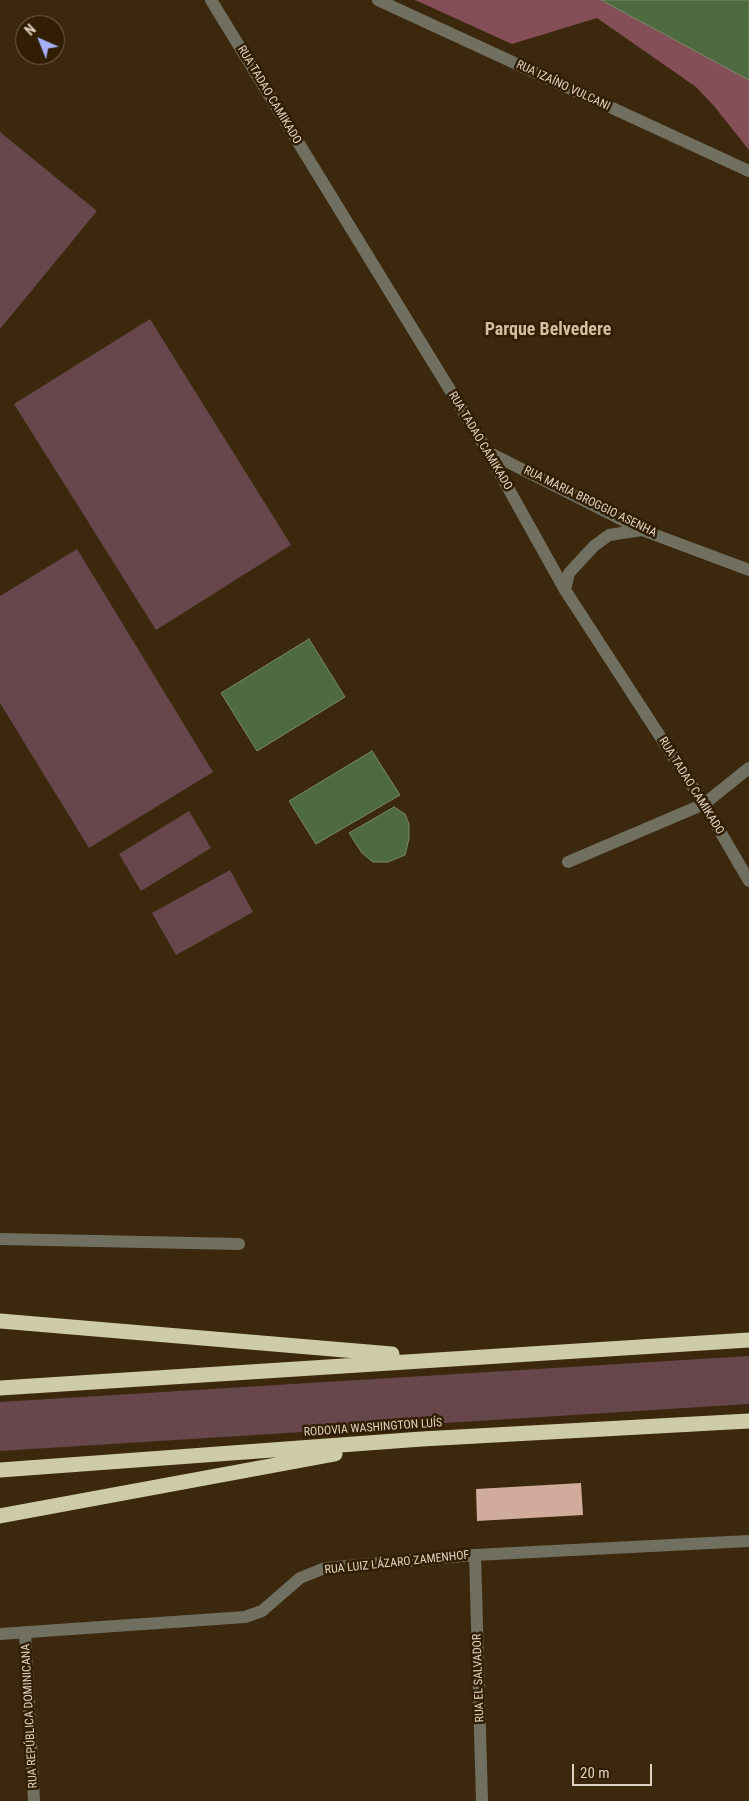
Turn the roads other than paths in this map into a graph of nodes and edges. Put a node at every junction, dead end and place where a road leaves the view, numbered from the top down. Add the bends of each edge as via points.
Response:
1 (211, 0) edge
2 (378, 0) edge
3 (749, 171) edge
4 (488, 452) junction
5 (642, 530) junction
6 (749, 570) edge
7 (565, 590) junction
8 (749, 768) edge
9 (704, 804) junction
10 (568, 862) dead end
11 (749, 881) edge
12 (0, 1239) edge
13 (239, 1244) dead end
14 (0, 1321) edge
15 (749, 1340) edge
16 (440, 1358) junction
17 (0, 1388) edge
18 (749, 1421) edge
19 (422, 1439) junction
20 (0, 1470) edge
21 (0, 1516) edge
22 (749, 1541) edge
23 (475, 1555) junction
24 (25, 1632) junction
25 (0, 1634) edge
26 (34, 1801) edge
27 (482, 1801) edge

1 - 4 street, RUA TADAO CAMIKADO
2 - 3 street, RUA IZAÍNO VULCANI
4 - 5 street, RUA MARIA BROGGIO ASENHA
4 - 7 street, RUA TADAO CAMIKADO
5 - 6 street, RUA MARIA BROGGIO ASENHA
5 - 7 street via 609,535 594,546 569,573
7 - 9 street, RUA TADAO CAMIKADO
8 - 9 street
9 - 10 street
9 - 11 street, RUA TADAO CAMIKADO
12 - 13 street
14 - 16 highway
15 - 16 highway
16 - 17 highway
18 - 19 highway, RODOVIA WASHINGTON LUÍS
19 - 20 highway, RODOVIA WASHINGTON LUÍS
19 - 21 highway
22 - 23 street, RUA LUIZ LÁZARO ZAMENHOF
23 - 24 street, RUA LUIZ LÁZARO ZAMENHOF via 325,1568 300,1578 262,1611 245,1617
23 - 27 street, RUA EL SALVADOR
24 - 25 street, RUA LUIZ LÁZARO ZAMENHOF
24 - 26 street, RUA REPÚBLICA DOMINICANA

